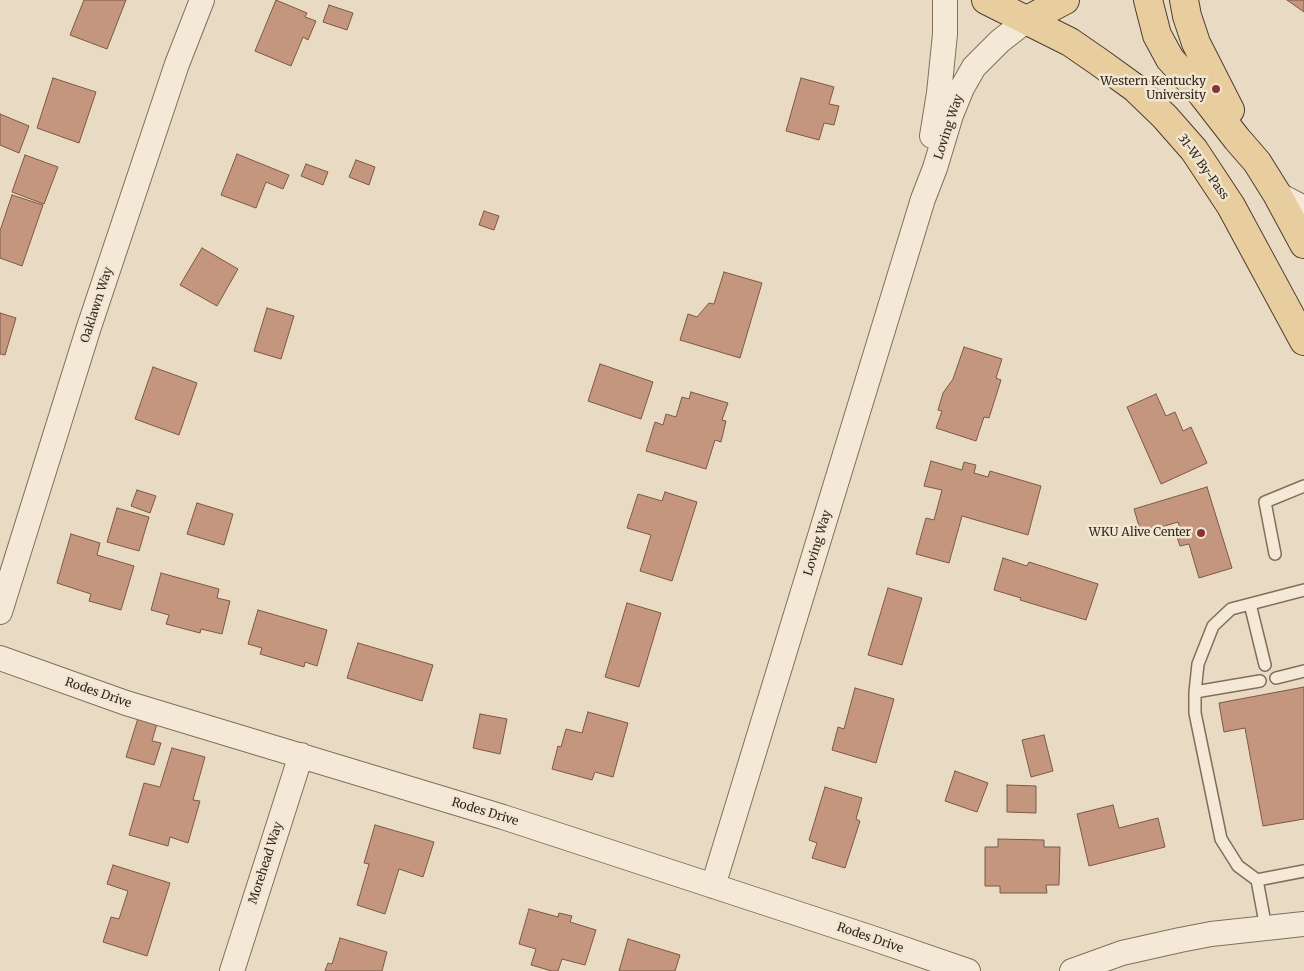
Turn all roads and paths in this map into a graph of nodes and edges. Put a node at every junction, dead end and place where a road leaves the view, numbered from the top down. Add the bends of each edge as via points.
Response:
1 (202, 0) edge
2 (945, 0) edge
3 (986, 0) edge
4 (1065, 0) edge
5 (1148, 0) edge
6 (1184, 0) edge
7 (1027, 20) junction
8 (1257, 162) junction
9 (1278, 194) junction
10 (923, 199) junction
11 (1304, 208) edge
12 (1304, 244) edge
13 (1304, 341) edge
14 (1304, 486) edge
15 (1275, 554) dead end
16 (1304, 590) edge
17 (1250, 604) junction
18 (0, 612) edge
19 (0, 658) edge
20 (1265, 665) dead end
21 (1304, 671) edge
22 (1276, 678) dead end
23 (1260, 681) dead end
24 (1195, 692) junction
25 (301, 755) junction
26 (1304, 871) edge
27 (1257, 880) junction
28 (713, 886) junction
29 (1304, 924) edge
30 (1266, 928) junction
31 (232, 971) edge
32 (968, 971) edge
33 (1072, 971) edge

1 - 18 street, Oaklawn Way via 177,64 91,320
2 - 10 street, Loving Way via 939,93
3 - 7 main road, 31-W By-Pass
4 - 7 main road
5 - 8 main road via 1157,35 1170,59
6 - 8 main road via 1196,43
7 - 10 street, Loving Way via 974,67 950,115 936,168
7 - 13 main road, 31-W By-Pass via 1070,42 1135,88 1194,150 1231,206
8 - 9 main road
9 - 11 street
9 - 12 main road
10 - 28 street, Loving Way
14 - 15 lane via 1265,502
16 - 17 lane
17 - 20 lane
17 - 24 lane via 1231,609 1213,626 1198,664
19 - 25 street, Rodes Drive via 126,703
21 - 22 lane
23 - 24 lane
24 - 27 lane via 1195,713 1220,839 1238,866
25 - 28 street, Rodes Drive
25 - 31 street, Morehead Way
26 - 27 lane
27 - 30 lane
28 - 32 street, Rodes Drive
29 - 30 street
30 - 33 street via 1161,944 1122,953

